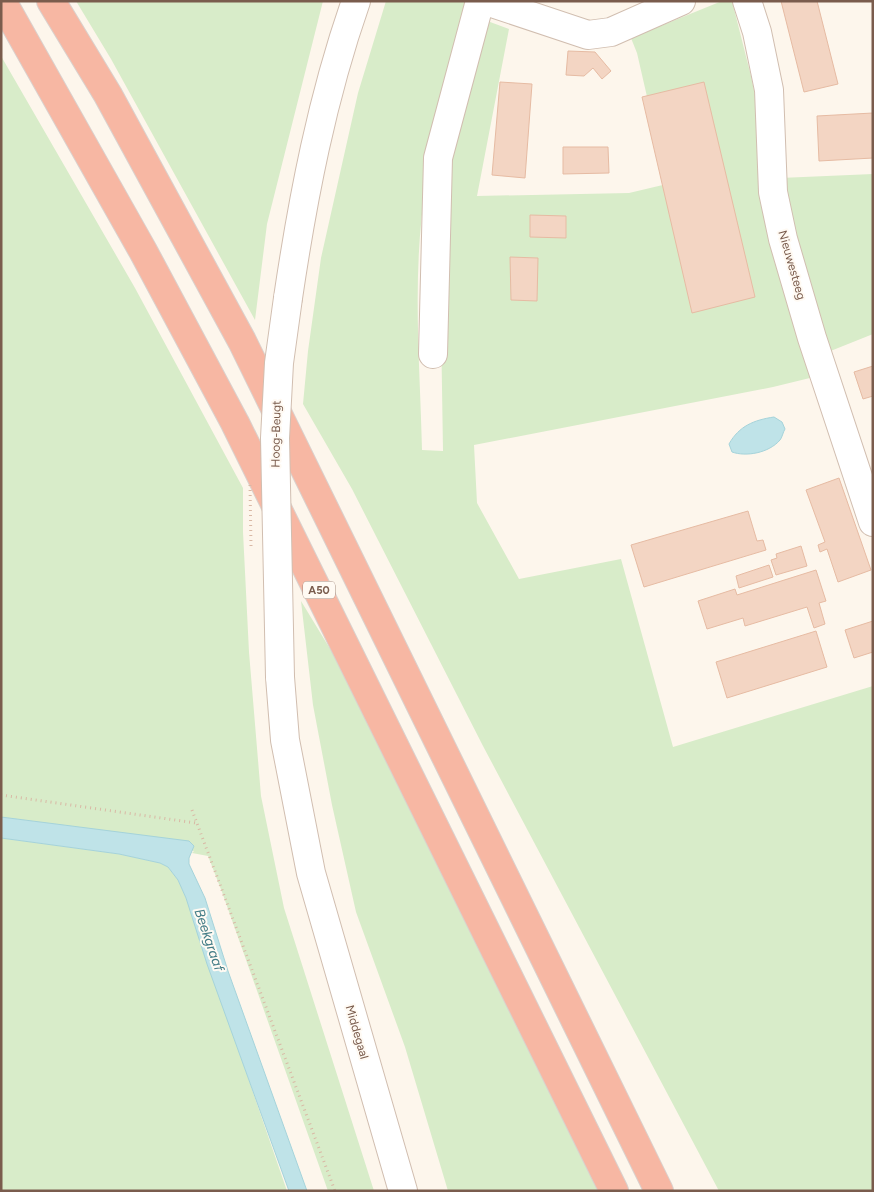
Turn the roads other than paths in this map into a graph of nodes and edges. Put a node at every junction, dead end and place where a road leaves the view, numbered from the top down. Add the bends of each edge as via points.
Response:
1 (2, 1) edge
2 (51, 1) edge
3 (356, 1) edge
4 (480, 1) edge
5 (486, 1) edge
6 (681, 1) edge
7 (747, 1) edge
8 (433, 354) dead end
9 (873, 522) edge
10 (311, 873) joint
11 (403, 1191) edge
12 (614, 1191) edge
13 (659, 1191) edge

1 - 12 highway, A50 via 143,251 235,423
2 - 13 highway via 108,95 242,341
3 - 10 street, Hoog-Beugt, bridge via 315,140 279,363 275,438 280,677 285,740
4 - 8 street via 438,158
5 - 6 street via 588,35 610,32
7 - 9 street, Nieuwesteeg via 769,90 773,192 783,239
10 - 11 street, Middegaal

